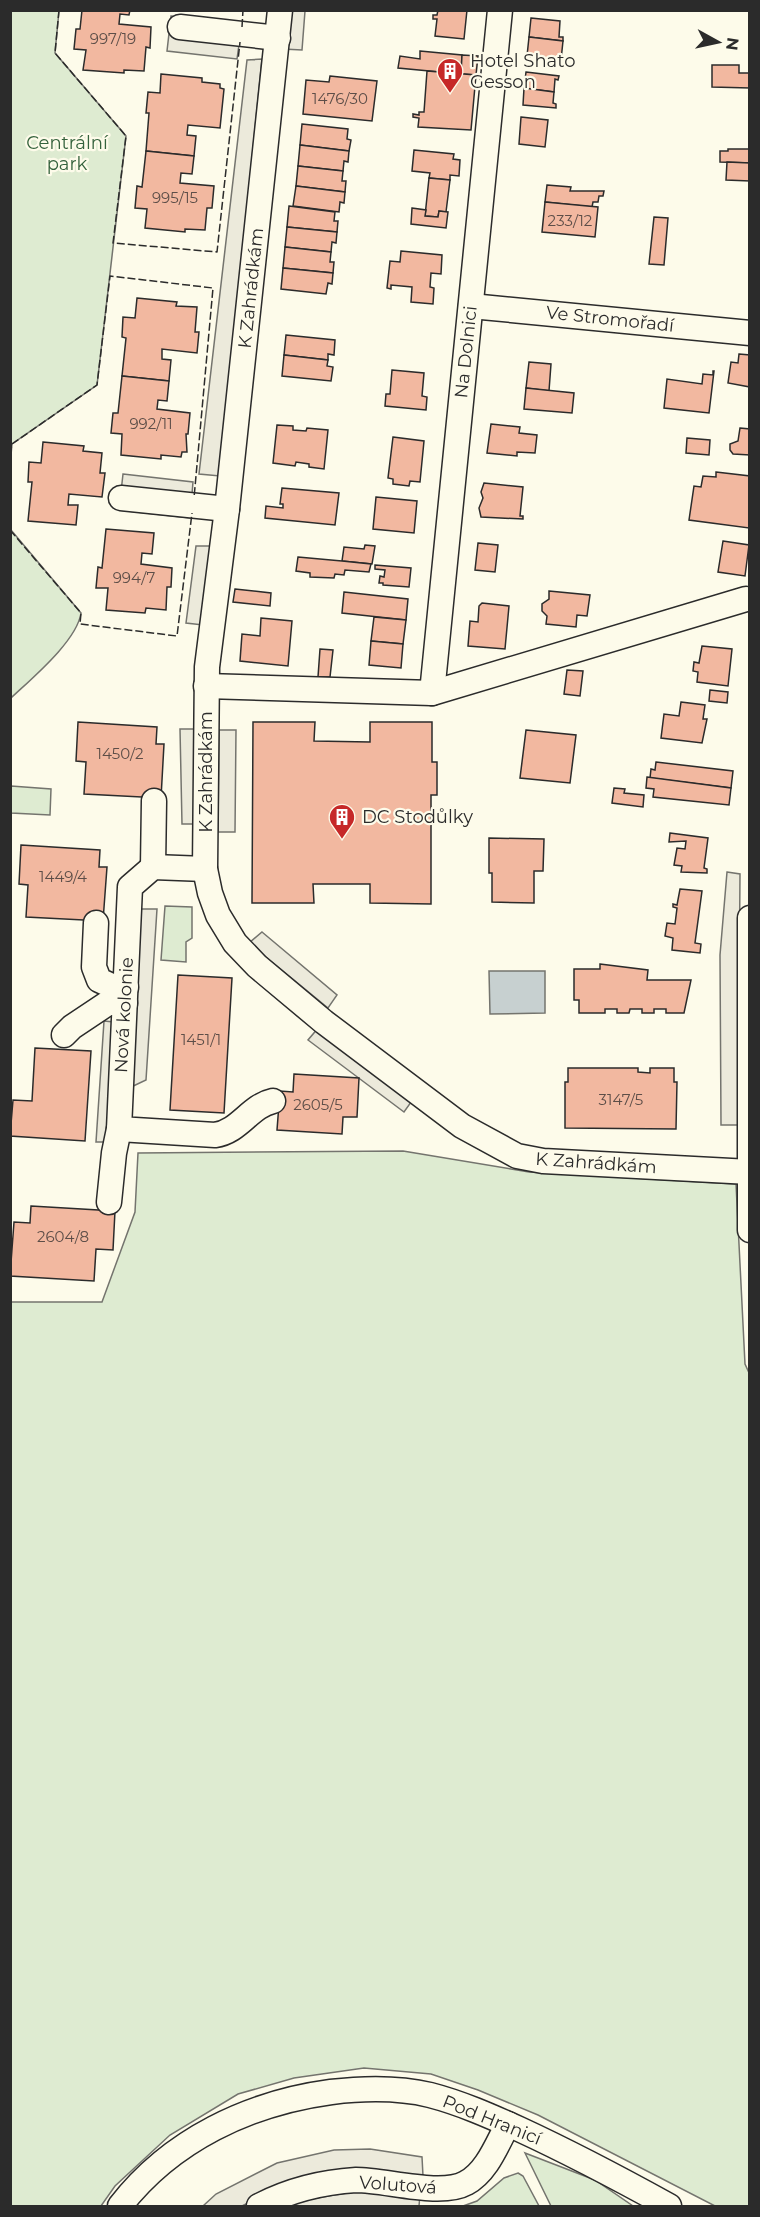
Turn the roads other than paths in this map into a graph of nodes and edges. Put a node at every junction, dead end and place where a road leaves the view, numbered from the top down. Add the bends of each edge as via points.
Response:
1 (280, 10) edge
2 (500, 10) edge
3 (180, 27) dead end
4 (278, 38) junction
5 (471, 306) junction
6 (750, 333) edge
7 (121, 498) dead end
8 (227, 509) junction
9 (746, 599) dead end
10 (206, 686) junction
11 (432, 693) junction
12 (154, 801) dead end
13 (153, 867) junction
14 (205, 869) junction
15 (750, 918) edge
16 (96, 923) dead end
17 (125, 995) junction
18 (64, 1035) dead end
19 (273, 1101) dead end
20 (119, 1129) junction
21 (749, 1172) edge
22 (109, 1202) dead end
23 (750, 1230) edge
24 (508, 2124) junction
25 (120, 2206) edge
26 (259, 2206) edge
27 (669, 2206) edge

1 - 4 street, K Zahrádkám
2 - 5 street, Na Dolnici
3 - 4 street
4 - 8 street, K Zahrádkám
5 - 6 street, Ve Stromořadí
5 - 11 street, Na Dolnici
7 - 8 street
8 - 10 street, K Zahrádkám
9 - 11 street
10 - 11 street
10 - 14 street, K Zahrádkám
12 - 13 street
13 - 14 street
13 - 17 street, Nová kolonie via 130,887
14 - 21 street, K Zahrádkám via 218,915 234,943 324,1022 462,1126 517,1156 543,1161
15 - 21 street
16 - 17 street via 94,967 99,980
17 - 18 street
17 - 20 street, Nová kolonie
19 - 20 street via 264,1103 227,1134
20 - 22 street, Nová kolonie
21 - 23 street
24 - 25 street, Pod Hranicí via 458,2103 402,2090 374,2088 309,2095 241,2114 210,2130 175,2153
24 - 26 street, Volutová via 478,2175 465,2184 436,2188 357,2180 303,2189
24 - 27 street, Pod Hranicí via 576,2155

